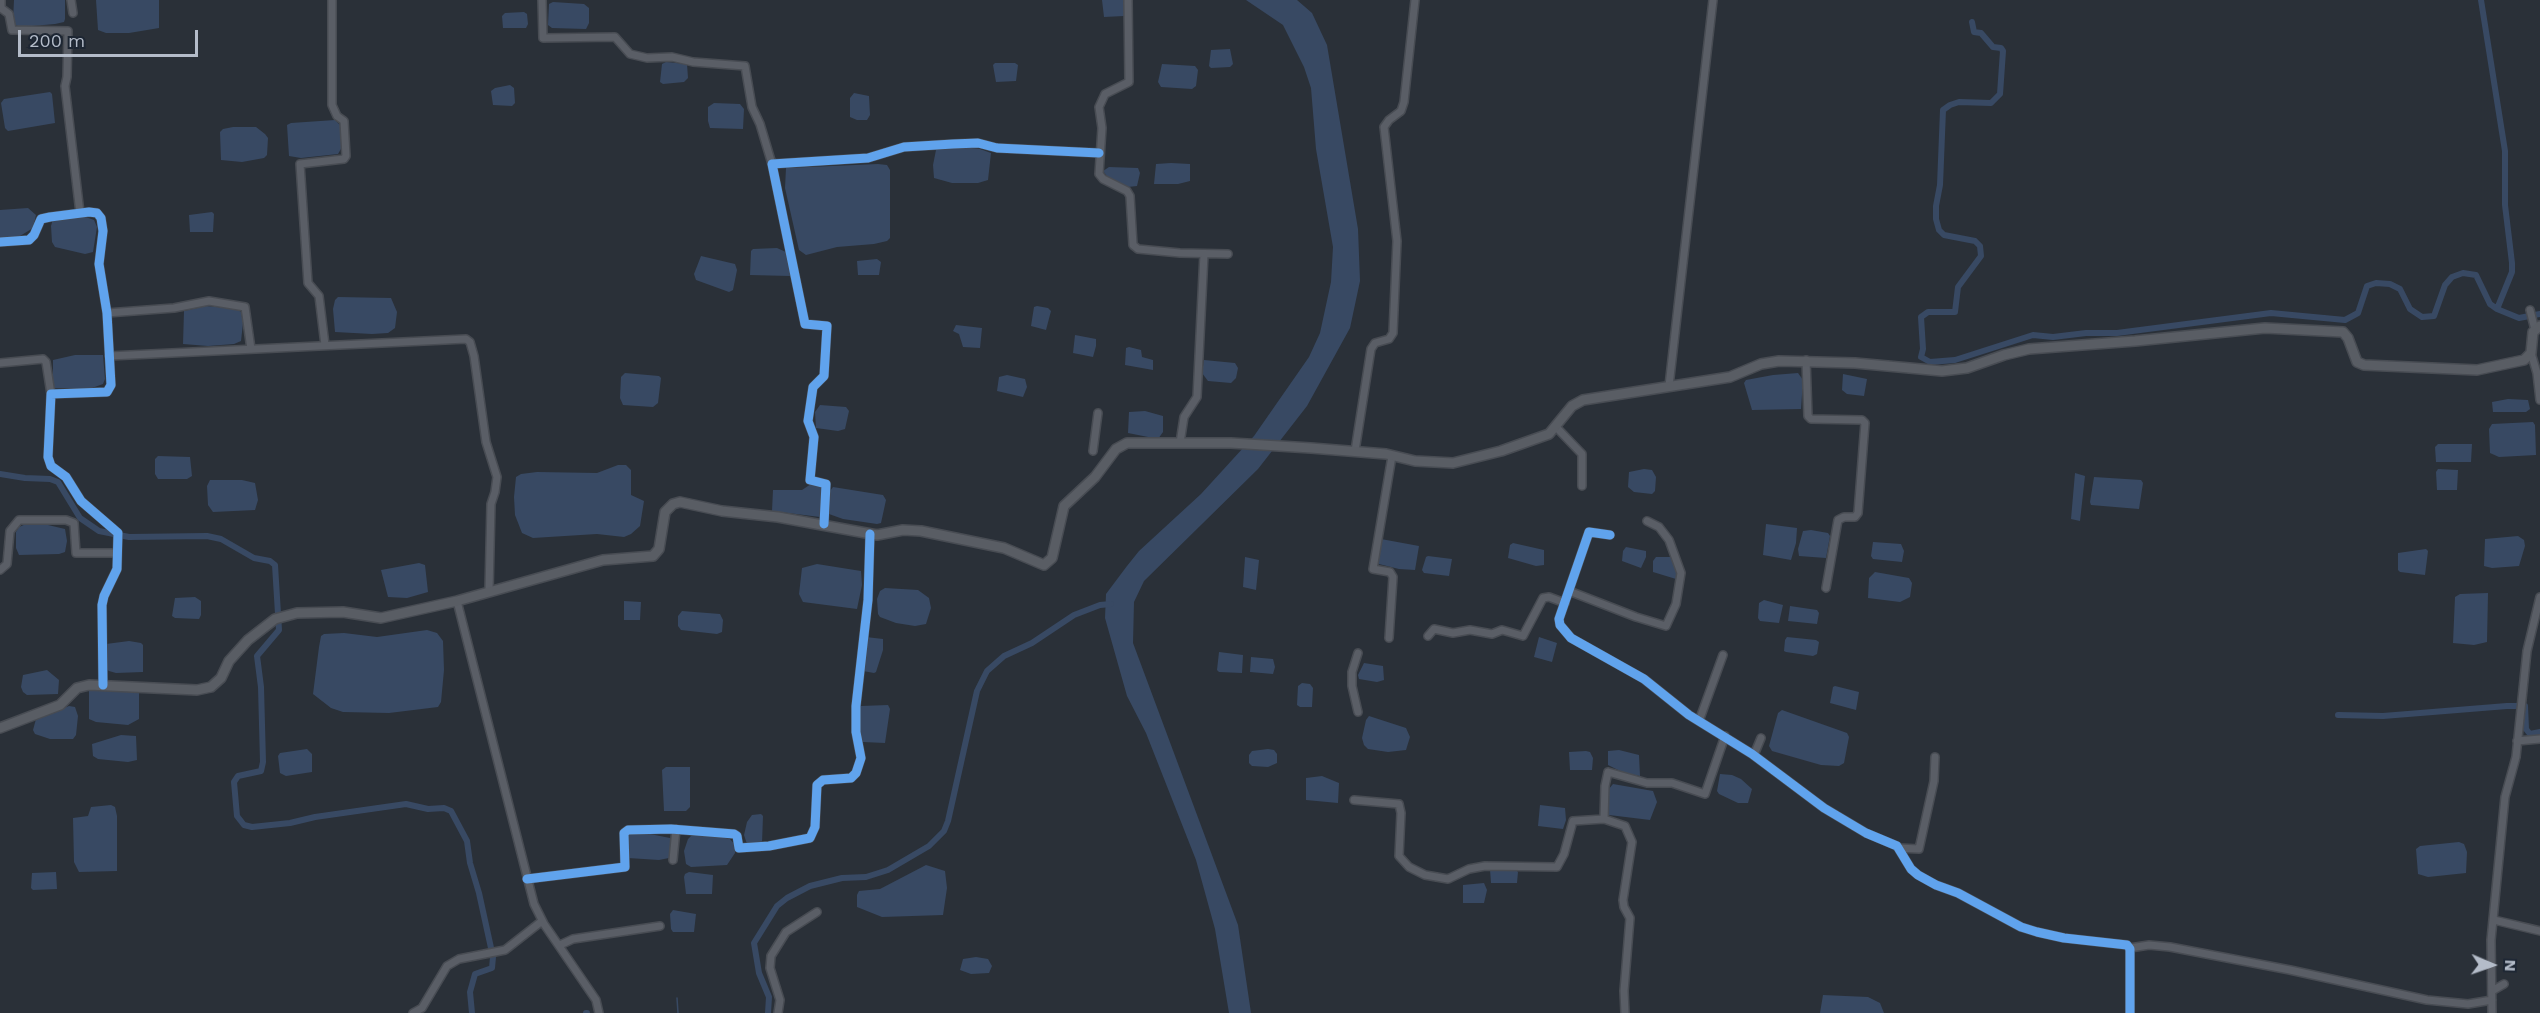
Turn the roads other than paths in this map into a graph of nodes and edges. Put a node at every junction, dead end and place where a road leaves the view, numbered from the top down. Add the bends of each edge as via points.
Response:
1 (1, 0) edge
2 (71, 0) edge
3 (332, 0) edge
4 (542, 0) edge
5 (1128, 0) edge
6 (1415, 0) edge
7 (1713, 0) edge
8 (73, 13) dead end
9 (1100, 153) junction
10 (771, 164) junction
11 (80, 213) junction
12 (0, 242) edge
13 (1204, 254) junction
14 (1228, 254) dead end
15 (2530, 310) dead end
16 (108, 313) junction
17 (2536, 326) edge
18 (325, 345) junction
19 (251, 349) junction
20 (2531, 353) junction
21 (109, 357) junction
22 (1806, 360) junction
23 (0, 363) edge
24 (1669, 386) junction
25 (51, 394) junction
26 (2540, 400) edge
27 (1098, 413) dead end
28 (1557, 428) junction
29 (1180, 443) junction
30 (1355, 451) junction
31 (1092, 452) dead end
32 (1392, 456) junction
33 (1582, 486) dead end
34 (1647, 521) dead end
35 (824, 524) junction
36 (870, 534) junction
37 (1610, 535) dead end
38 (117, 553) junction
39 (0, 570) edge
40 (1827, 588) dead end
41 (489, 591) junction
42 (1569, 591) junction
43 (2540, 597) edge
44 (457, 601) junction
45 (1565, 603) junction
46 (1428, 636) dead end
47 (1389, 638) dead end
48 (1358, 653) dead end
49 (1723, 655) dead end
50 (103, 685) junction
51 (1358, 712) dead end
52 (1699, 721) junction
53 (0, 728) edge
54 (1725, 736) junction
55 (1761, 738) dead end
56 (2540, 739) edge
57 (2517, 741) junction
58 (1754, 755) junction
59 (1935, 757) dead end
60 (1354, 800) dead end
61 (1604, 819) junction
62 (676, 829) junction
63 (1899, 848) junction
64 (673, 860) dead end
65 (527, 879) junction
66 (816, 912) dead end
67 (2494, 920) junction
68 (542, 921) junction
69 (660, 926) dead end
70 (2540, 931) edge
71 (560, 945) junction
72 (2130, 948) junction
73 (2504, 984) dead end
74 (2492, 991) junction
75 (2492, 1000) junction
76 (599, 1011) edge
77 (413, 1013) edge
78 (778, 1013) edge
79 (1625, 1013) edge
80 (2130, 1013) edge
81 (2492, 1013) edge

1 - 11 street via 12,30 68,31 65,86
2 - 8 street
3 - 18 street via 333,105 344,121 346,156 300,164 308,283 319,296
4 - 10 street via 543,38 615,37 630,54 647,58 672,57 745,66 752,108
5 - 9 street via 1129,82 1105,94 1102,101
6 - 30 street via 1404,102 1401,111 1384,127 1397,241 1393,333 1371,349
7 - 24 street
9 - 10 street via 996,148 978,143 904,147 868,158
9 - 13 street via 1099,174 1130,196 1133,245 1138,249
10 - 35 street via 806,324 827,326 824,376 813,387 808,421 814,437 810,480 826,484
11 - 12 street via 41,219 29,240
11 - 16 street via 97,213 101,218 99,264
13 - 14 street
13 - 29 street via 1197,397 1184,417
15 - 17 street
16 - 19 street via 209,301 245,306
16 - 21 street
17 - 20 main road
18 - 19 street
18 - 41 street via 458,338 470,342 486,442 497,477 491,504
19 - 21 street
20 - 22 main road via 2518,362 2477,370 2364,365 2357,362 2343,332 2265,328 2030,349 1968,368 1942,370
20 - 26 street
21 - 25 street via 111,385 107,392
22 - 24 main road via 1769,363 1730,376
22 - 40 street via 1808,416 1865,423 1858,513 1838,520
23 - 25 street via 43,360
24 - 28 main road via 1583,400 1569,409
25 - 38 street via 49,462 118,537
27 - 31 street
28 - 32 main road via 1523,444 1453,463
28 - 33 street via 1582,454
29 - 30 main road
29 - 36 main road via 1123,444 1116,449 1095,477 1064,506 1052,558 1046,565 1004,548 921,531
30 - 32 main road
32 - 47 street via 1373,569 1390,572 1394,577
34 - 42 street via 1659,527 1669,540 1681,573 1676,603 1666,626
35 - 36 main road
35 - 41 main road via 680,502 665,512 659,549 653,556 603,560
36 - 62 street via 856,706 861,753 856,773 851,778 823,780 817,785 813,835 805,840 740,848 734,834
37 - 42 street via 1589,532
38 - 39 street via 76,553 74,523 66,520 19,520 10,531 7,564
38 - 50 street via 117,569 102,605
41 - 44 main road
42 - 45 street
43 - 57 street via 2527,651
44 - 50 main road via 381,618 343,612 297,613 279,618 248,640 211,687 197,690
44 - 65 street
45 - 46 street via 1543,598 1523,636 1502,630 1492,634 1434,629
45 - 52 street via 1560,625 1571,638 1644,679
48 - 51 street via 1352,686
49 - 52 street
50 - 53 main road via 77,688 60,705
52 - 54 street
54 - 58 street
54 - 61 street via 1705,794 1679,785 1647,783 1608,772
55 - 58 street
56 - 57 street
57 - 67 street via 2505,797
58 - 63 street via 1824,808
59 - 63 street via 1934,781 1919,849
60 - 61 street via 1399,804 1399,856 1413,871 1441,878 1454,878 1485,866 1557,867 1573,820
61 - 79 street via 1625,826 1632,842 1623,900 1630,918
62 - 64 street
62 - 65 street via 624,833 625,867
63 - 72 street via 1918,875 2021,927
65 - 68 street
66 - 78 street via 786,932 771,956 770,968 780,1000
67 - 70 street
67 - 74 street
68 - 71 street
68 - 77 street via 505,950 459,959 447,966 422,1008
69 - 71 street via 573,939
71 - 76 street
72 - 75 street via 2170,946 2427,1000 2468,1004
72 - 80 street
73 - 74 street
74 - 75 street
75 - 81 street

